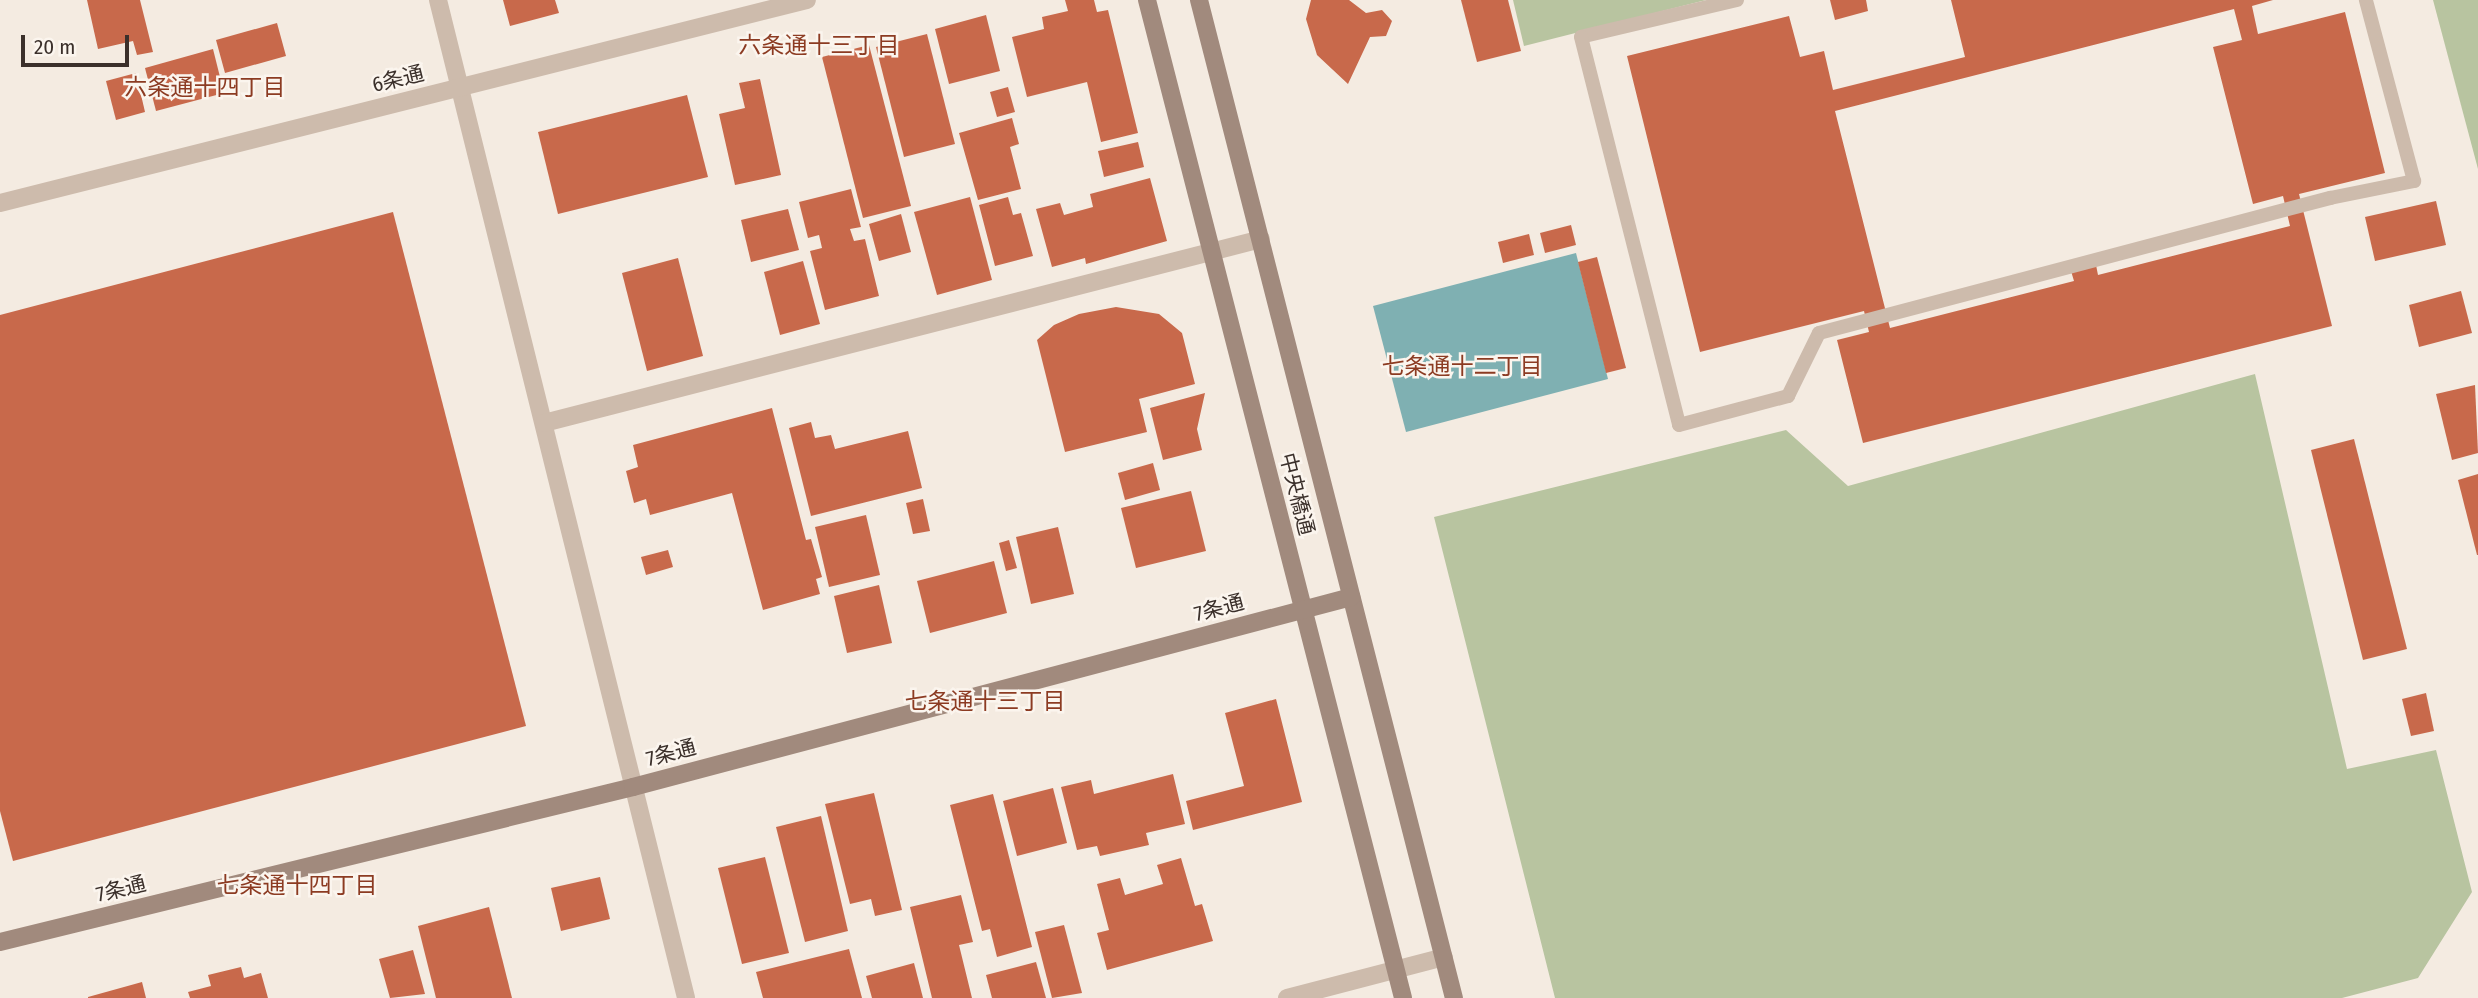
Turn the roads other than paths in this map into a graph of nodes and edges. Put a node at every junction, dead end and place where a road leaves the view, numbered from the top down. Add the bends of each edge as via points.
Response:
1 (438, 0) edge
2 (807, 0) edge
3 (1147, 0) edge
4 (1199, 0) edge
5 (1737, 0) edge
6 (2366, 0) edge
7 (461, 87) junction
8 (0, 203) edge
9 (1261, 239) junction
10 (1212, 252) junction
11 (544, 423) junction
12 (1351, 597) junction
13 (1303, 609) junction
14 (633, 787) junction
15 (0, 942) edge
16 (1444, 957) junction
17 (1395, 969) junction
18 (686, 998) edge
19 (1287, 998) edge
20 (1403, 998) edge
21 (1454, 998) edge

1 - 7 street
2 - 7 street, 6条通
3 - 10 street, 中央橋通
4 - 9 street, 中央橋通
5 - 6 lane via 1581,37 1679,425 1788,396 1819,333 2330,198 2414,181
7 - 8 street, 6条通
7 - 11 street
9 - 10 street
9 - 12 street, 中央橋通
10 - 11 street
10 - 13 street, 中央橋通
11 - 14 street
12 - 13 street, 7条通
12 - 16 street, 中央橋通
13 - 14 street, 7条通
13 - 17 street, 中央橋通
14 - 15 street, 7条通
14 - 18 street
16 - 17 street
16 - 21 street, 中央橋通
17 - 19 street
17 - 20 street, 中央橋通

